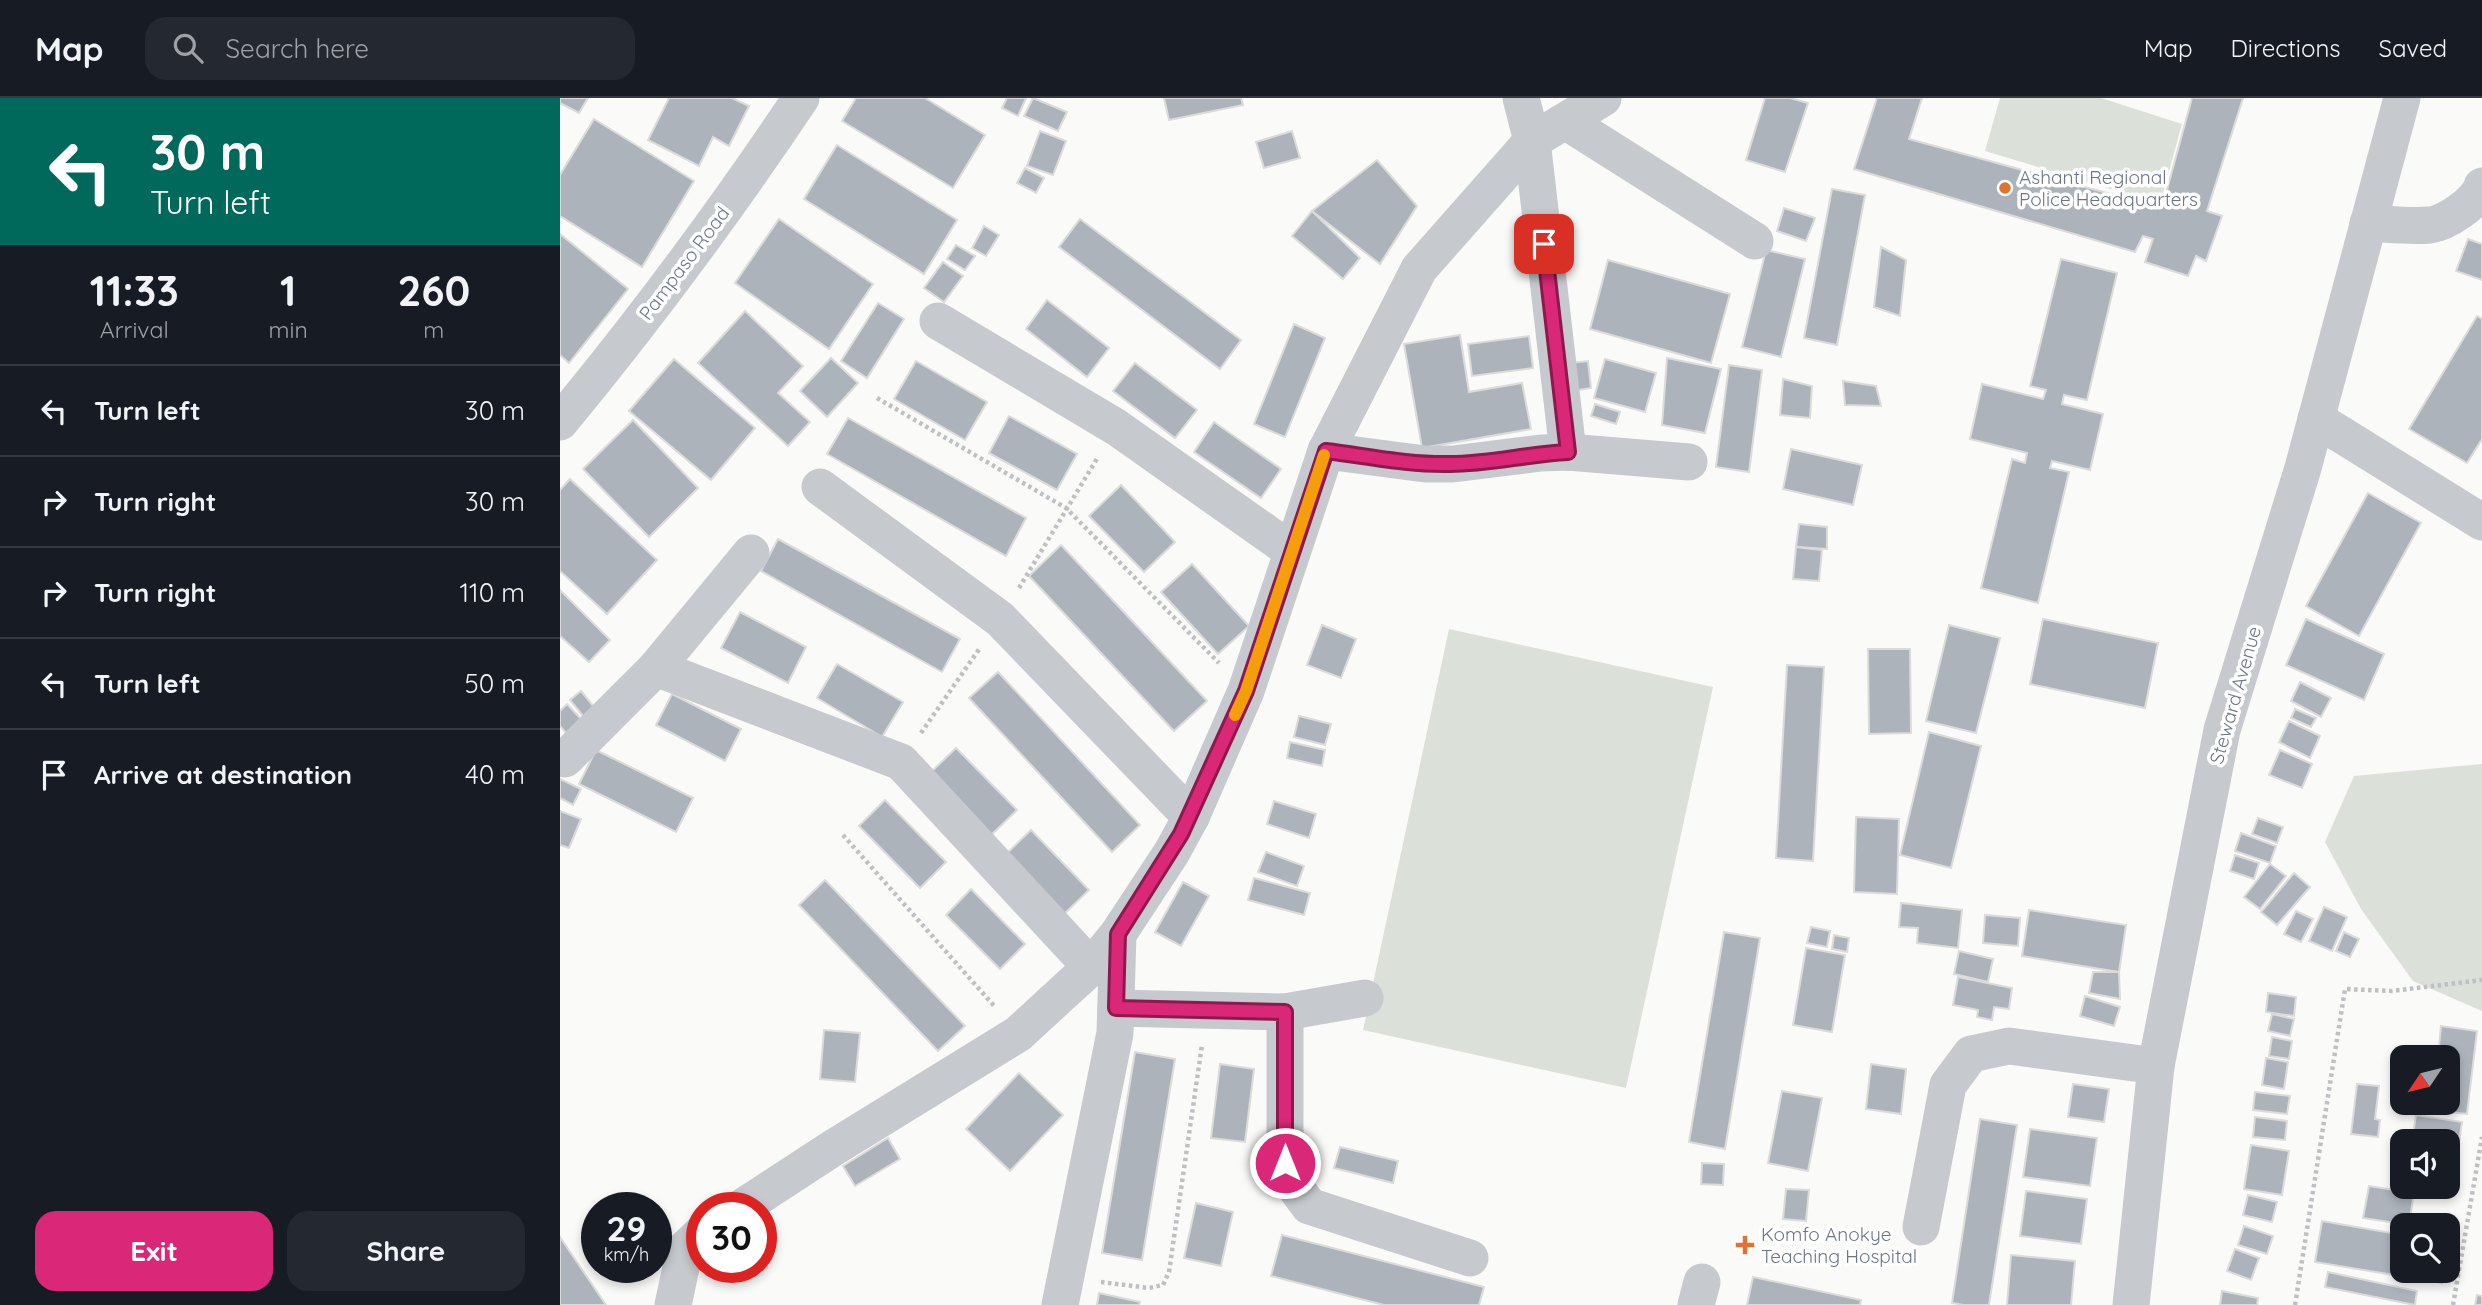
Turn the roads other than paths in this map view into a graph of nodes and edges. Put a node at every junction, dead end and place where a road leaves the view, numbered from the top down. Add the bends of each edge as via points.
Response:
1 (801, 98) edge
2 (1521, 98) edge
3 (1603, 98) edge
4 (2402, 98) edge
5 (1567, 122) junction
6 (1532, 141) junction
7 (2482, 186) edge
8 (2368, 223) junction
9 (1755, 241) dead end
10 (938, 321) dead end
11 (2316, 419) junction
12 (560, 422) edge
13 (1326, 451) junction
14 (1568, 452) junction
15 (1689, 462) dead end
16 (820, 487) dead end
17 (2482, 522) edge
18 (1292, 551) junction
19 (751, 553) dead end
20 (656, 668) junction
21 (565, 760) dead end
22 (1191, 817) junction
23 (1118, 934) junction
24 (1091, 967) junction
25 (1365, 998) dead end
26 (1116, 1008) junction
27 (1285, 1012) junction
28 (2156, 1066) junction
29 (766, 1192) edge
30 (1921, 1227) dead end
31 (686, 1248) edge
32 (1470, 1258) dead end
33 (1062, 1291) edge
34 (673, 1305) edge
35 (2131, 1305) edge

1 - 12 street, Pampaso Road via 628,340
2 - 6 street
3 - 5 street
4 - 8 street, Steward Avenue
5 - 6 street
5 - 9 street
6 - 13 street via 1419,268
6 - 14 street
7 - 8 street via 2480,195 2463,209 2432,225
8 - 11 street, Steward Avenue
10 - 18 street via 1116,427
11 - 17 street
11 - 28 street, Steward Avenue via 2222,730
13 - 14 street via 1425,464
13 - 18 street
14 - 15 street
16 - 22 street via 1000,619
18 - 22 street via 1246,691
19 - 20 street
20 - 21 street
20 - 24 street via 901,762
22 - 23 street
23 - 24 street
23 - 26 street
24 - 29 street via 1018,1034
25 - 27 street
26 - 27 street
26 - 33 street via 1115,1033
27 - 32 street via 1285,1163 1309,1206
28 - 30 street via 2009,1046 1971,1054 1948,1085
28 - 35 street, Steward Avenue
31 - 34 street

